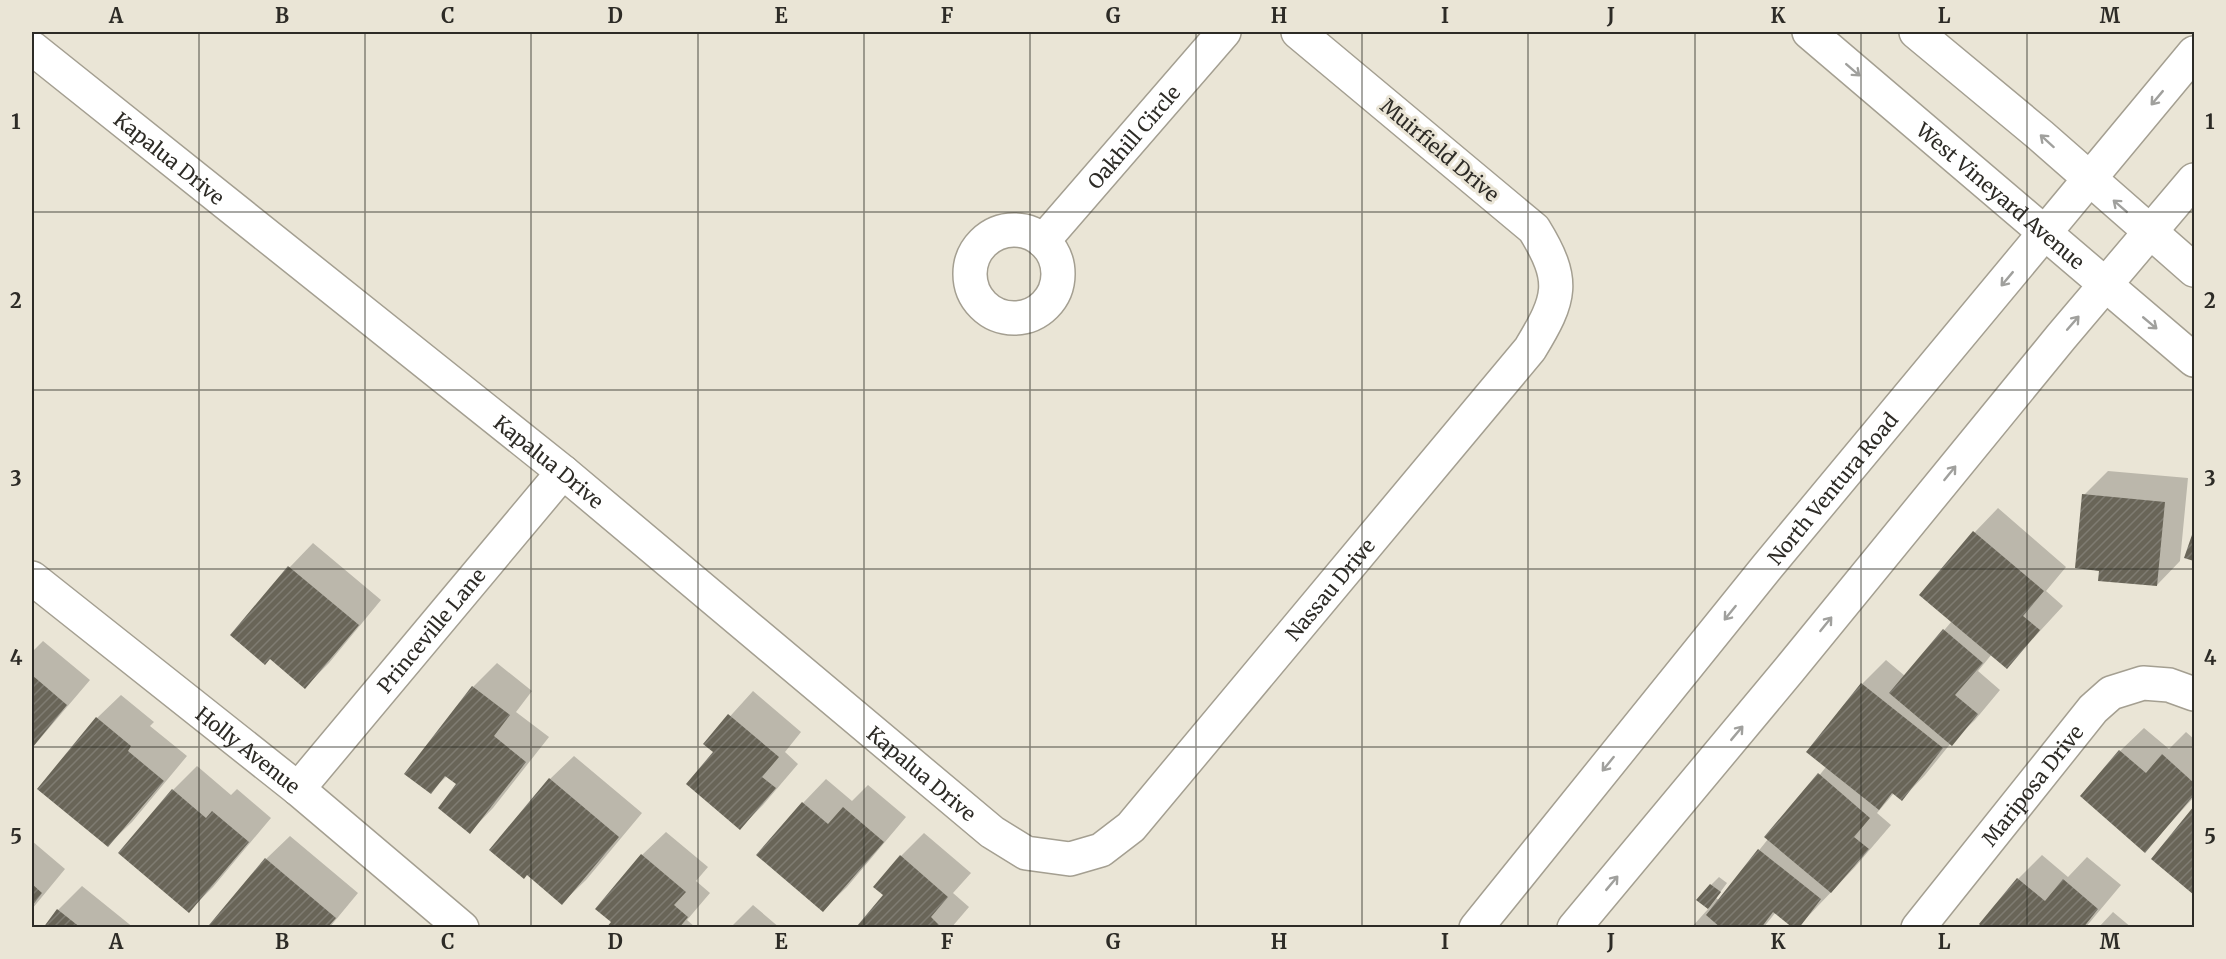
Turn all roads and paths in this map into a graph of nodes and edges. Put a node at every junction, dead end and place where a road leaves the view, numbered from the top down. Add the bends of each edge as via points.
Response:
1 (1224, 32) edge
2 (1298, 32) edge
3 (1809, 32) edge
4 (1916, 32) edge
5 (32, 48) edge
6 (2194, 53) edge
7 (2091, 180) junction
8 (2194, 180) edge
9 (2150, 233) junction
10 (2044, 234) junction
11 (1043, 241) dead end
12 (2194, 270) edge
13 (1557, 286) joint
14 (2105, 286) junction
15 (2194, 360) edge
16 (563, 472) junction
17 (32, 578) edge
18 (2182, 690) edge
19 (298, 789) junction
20 (1070, 859) joint
21 (462, 927) edge
22 (1476, 927) edge
23 (1574, 927) edge
24 (1918, 927) edge

1 - 11 street, Oakhill Circle
2 - 13 street, Muirfield Drive via 1534,229 1550,255
3 -> 10 street, West Vineyard Avenue
7 -> 4 street
5 - 16 street, Kapalua Drive
6 -> 7 street, North Ventura Road
9 -> 7 street
7 - 10 street, North Ventura Road
8 - 9 street
9 - 12 street
9 - 14 street
10 - 14 street, West Vineyard Avenue
10 -> 22 street, North Ventura Road via 1767,567
13 - 20 street, Nassau Drive via 1548,320 1530,349 1131,827 1101,850
14 -> 15 street, West Vineyard Avenue
23 -> 14 street
16 - 19 street, Princeville Lane
16 - 20 street, Kapalua Drive via 992,832 1026,853
17 - 19 street, Holly Avenue
18 - 24 street, Mariposa Drive via 2143,683 2111,693 2093,709
19 - 21 street, Holly Avenue

